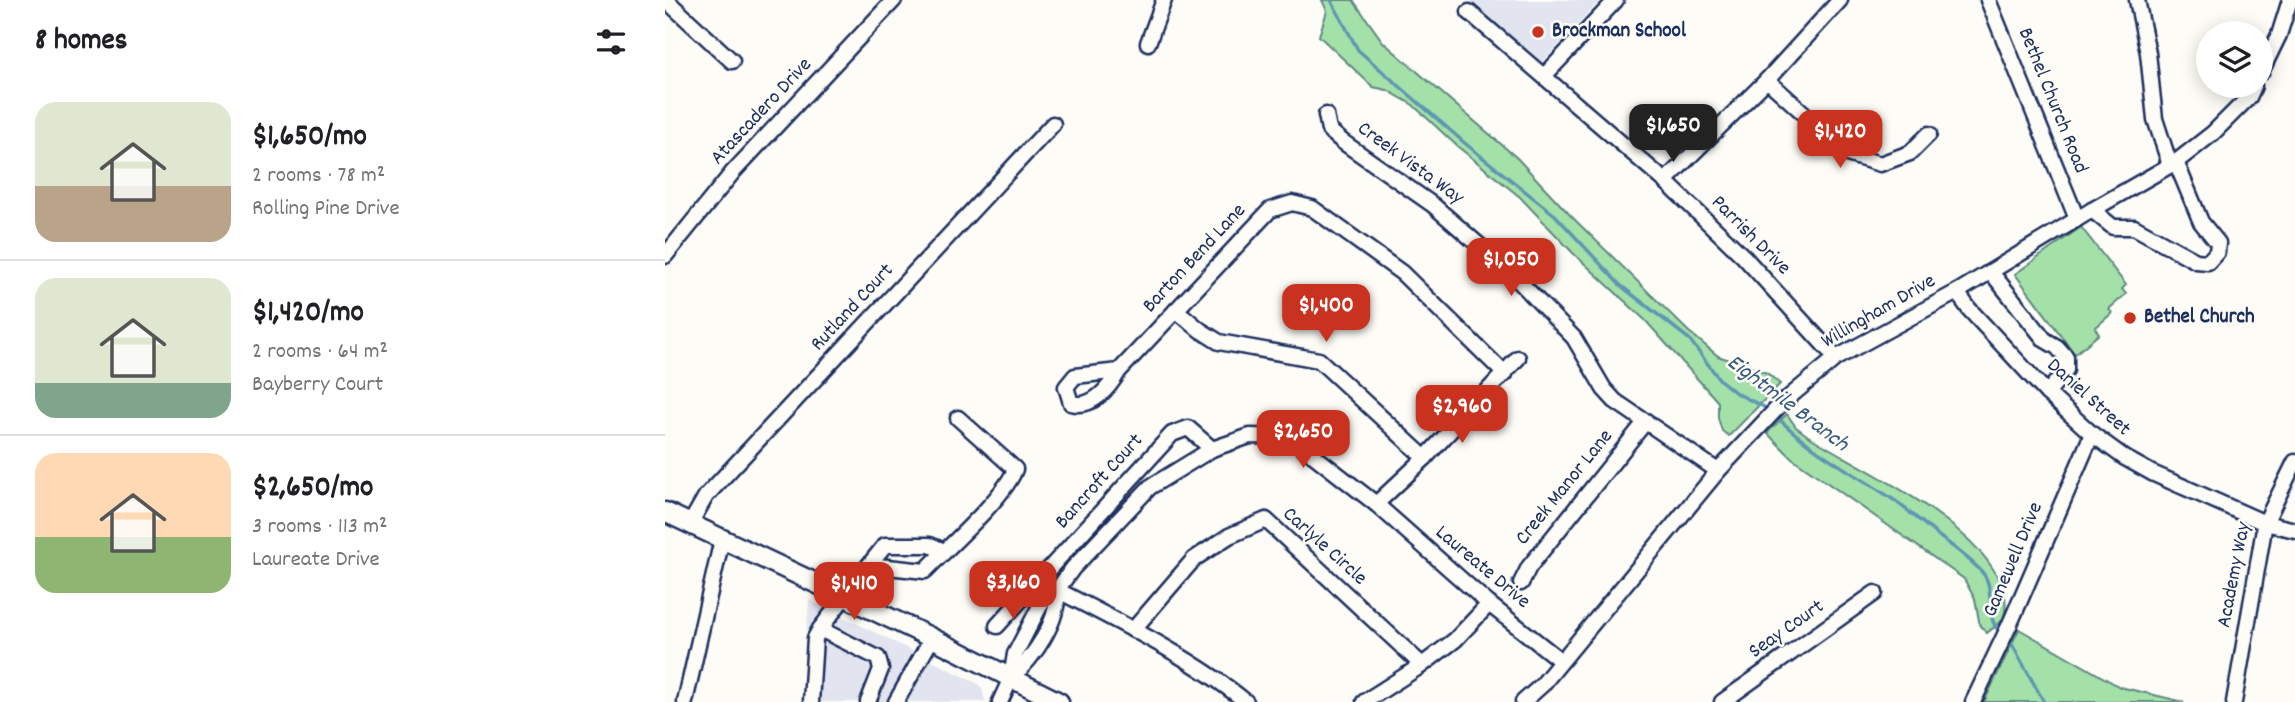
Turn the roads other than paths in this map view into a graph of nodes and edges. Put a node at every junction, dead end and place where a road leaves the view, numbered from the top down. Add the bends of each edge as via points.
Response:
1 (666, 0) edge
2 (894, 0) edge
3 (1164, 0) edge
4 (1616, 0) edge
5 (1840, 0) edge
6 (1988, 0) edge
7 (2137, 0) edge
8 (2290, 0) edge
9 (1469, 12) dead end
10 (1148, 43) dead end
11 (2273, 47) edge
12 (731, 61) dead end
13 (1545, 75) junction
14 (1767, 80) junction
15 (2248, 98) edge
16 (1326, 115) dead end
17 (1053, 124) dead end
18 (1929, 134) dead end
19 (2173, 164) junction
20 (1665, 181) junction
21 (2092, 210) junction
22 (2077, 219) junction
23 (665, 256) edge
24 (1991, 272) junction
25 (1957, 292) junction
26 (1175, 310) junction
27 (1518, 358) dead end
28 (1836, 358) junction
29 (1119, 371) dead end
30 (1505, 374) junction
31 (2047, 393) junction
32 (958, 418) dead end
33 (1646, 421) junction
34 (2092, 434) junction
35 (1212, 449) junction
36 (1425, 458) junction
37 (2295, 462) edge
38 (1718, 471) junction
39 (1376, 505) junction
40 (665, 512) edge
41 (2265, 523) junction
42 (690, 524) junction
43 (2295, 530) edge
44 (722, 539) junction
45 (944, 551) junction
46 (869, 565) junction
47 (1521, 583) dead end
48 (1057, 590) junction
49 (1875, 593) dead end
50 (845, 597) junction
51 (1489, 604) junction
52 (996, 626) dead end
53 (820, 629) junction
54 (1133, 630) junction
55 (932, 638) junction
56 (1561, 662) junction
57 (1422, 665) junction
58 (1011, 678) junction
59 (685, 702) edge
60 (811, 702) edge
61 (868, 702) edge
62 (896, 702) edge
63 (1000, 702) edge
64 (1059, 702) edge
65 (1246, 702) edge
66 (1364, 702) edge
67 (1523, 702) edge
68 (1722, 702) edge
69 (1973, 702) edge
70 (2234, 702) edge

1 - 12 street
2 - 23 street, Atascadero Drive via 733,172
3 - 10 street
4 - 13 street
5 - 14 street
6 - 22 street, Bethel Church Road
7 - 19 street via 2155,119
8 - 11 street
9 - 13 street, Parrish Drive
13 - 20 street, Parrish Drive
14 - 18 street via 1850,155 1880,164 1910,153
14 - 20 street
15 - 19 street, Willingham Drive
16 - 33 street, Creek Vista Way via 1329,130 1343,142 1433,205 1512,274 1574,338 1604,389
17 - 42 street, Rutland Court via 706,496
19 - 21 street, Willingham Drive
19 - 21 street via 2201,222 2218,243 2208,262 2196,261 2134,228 2113,227
20 - 28 street, Parrish Drive via 1744,257
21 - 22 street, Willingham Drive
22 - 24 street, Willingham Drive
24 - 25 street, Willingham Drive
24 - 31 street via 2045,340 2066,357 2066,370
25 - 28 street, Willingham Drive
25 - 31 street, Daniel Street
26 - 29 street, Barton Bend Lane
26 - 30 street, Barton Bend Lane via 1270,210 1292,203 1312,208 1402,272
26 - 36 street via 1219,342 1319,360
27 - 30 street
28 - 38 street, Willingham Drive via 1762,421
30 - 36 street
31 - 34 street, Daniel Street
32 - 45 street via 1015,469 985,509
33 - 38 street, Creek Vista Way
33 - 47 street, Creek Manor Lane
34 - 41 street, Daniel Street via 2152,473
34 - 69 street, Gamewell Drive
35 - 39 street, Laureate Drive via 1250,436 1290,438
35 - 48 street, Laureate Drive via 1150,487
35 - 52 street, Bancroft Court via 1188,428 1172,434
36 - 39 street
37 - 41 street, Academy Way
38 - 56 street, Willingham Drive
39 - 51 street, Laureate Drive
40 - 42 main road
41 - 43 street, Daniel Street
41 - 70 street, Academy Way
42 - 44 main road
44 - 50 main road
44 - 59 street
45 - 46 street via 925,571
45 - 46 street via 930,545 885,545
46 - 50 street
48 - 54 street
48 - 58 street, Laureate Drive via 1059,606 1031,661
49 - 68 street, Seay Court
50 - 53 street
50 - 55 main road
51 - 56 street, Laureate Drive
51 - 57 street via 1455,640
53 - 60 street via 815,638
53 - 61 street via 878,658 881,668
54 - 57 street, Carlyle Circle via 1194,559 1229,536 1266,520
54 - 65 street
55 - 58 main road
55 - 62 street
56 - 67 street, Willingham Drive
57 - 66 street
58 - 63 street, Laureate Drive
58 - 64 main road

